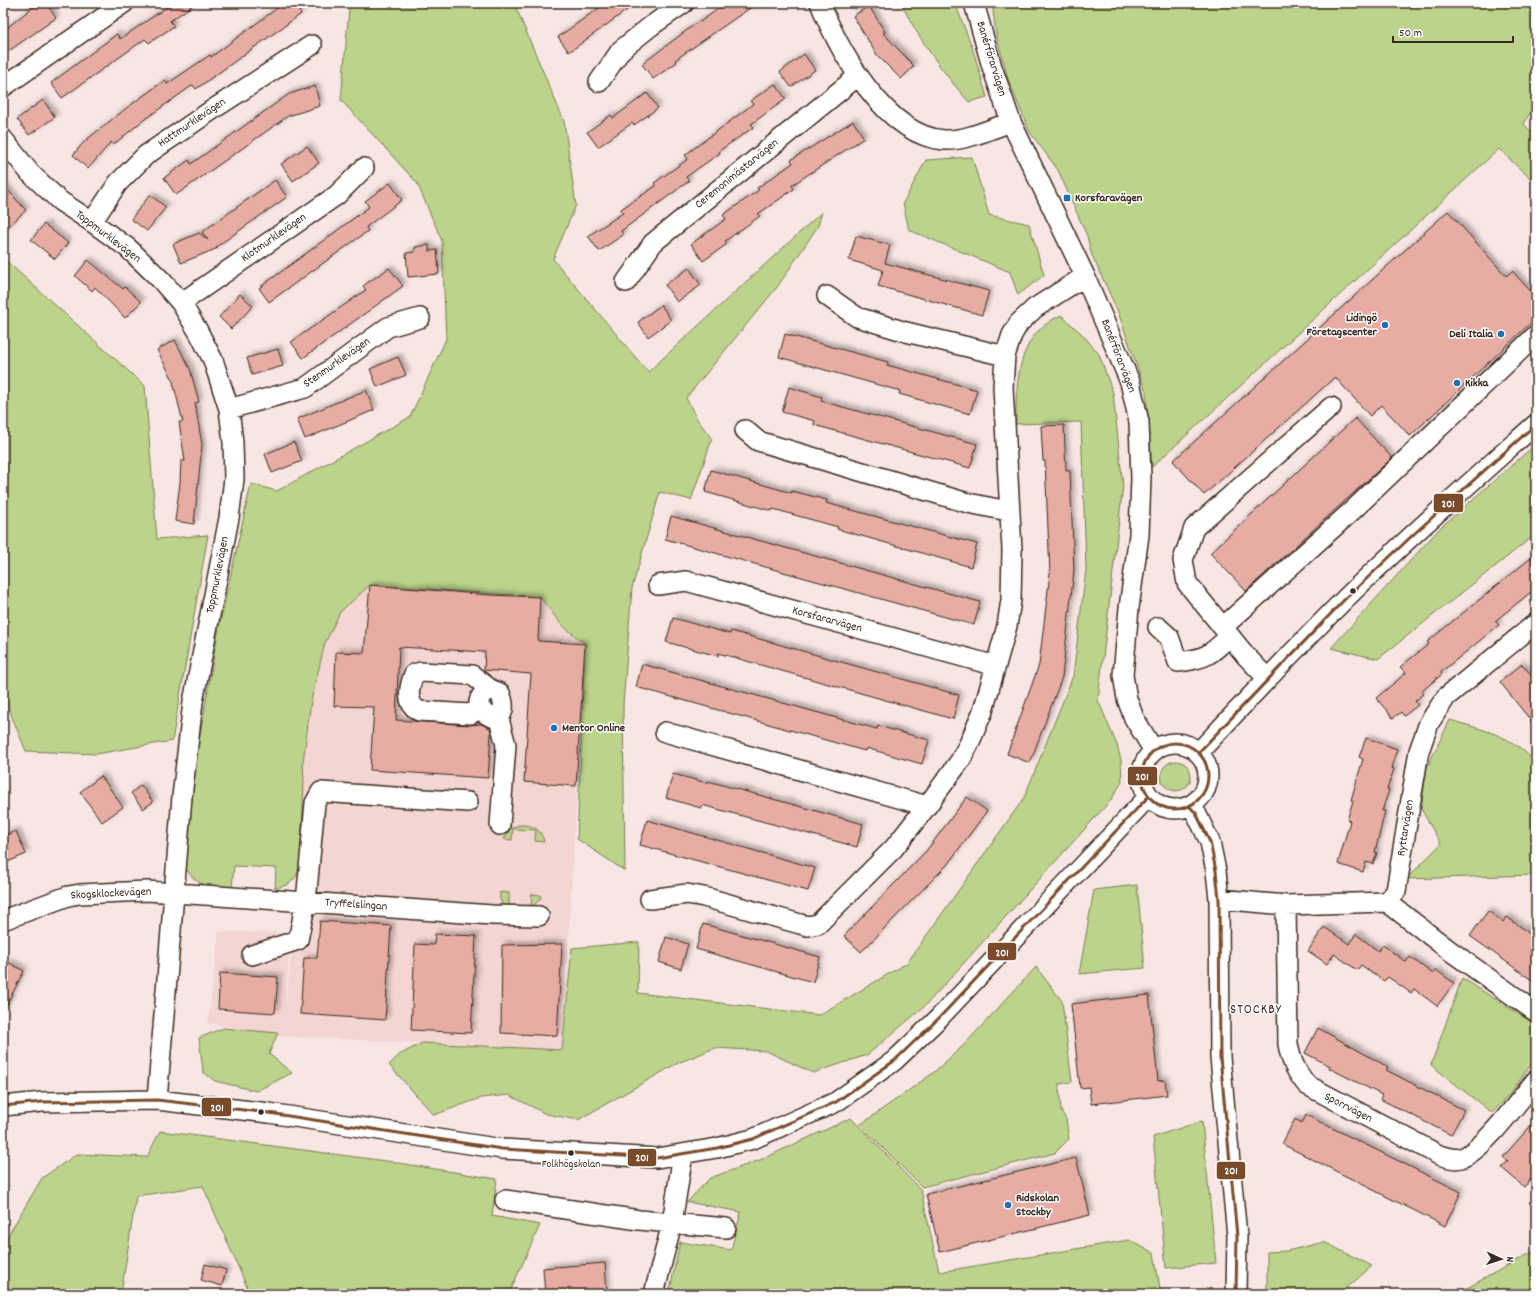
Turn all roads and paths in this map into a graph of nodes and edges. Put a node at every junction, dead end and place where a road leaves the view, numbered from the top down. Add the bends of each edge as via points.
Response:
1 (124, 3) edge
2 (684, 3) edge
3 (820, 3) edge
4 (974, 3) edge
5 (312, 45) dead end
6 (858, 76) junction
7 (599, 82) dead end
8 (3, 87) edge
9 (1011, 122) junction
10 (3, 139) edge
11 (364, 168) dead end
12 (92, 222) junction
13 (1085, 276) junction
14 (626, 282) dead end
15 (827, 296) dead end
16 (181, 303) junction
17 (420, 318) dead end
18 (1536, 335) edge
19 (1005, 356) junction
20 (1331, 407) dead end
21 (229, 409) junction
22 (1536, 424) edge
23 (745, 430) dead end
24 (1008, 511) junction
25 (658, 585) dead end
26 (1158, 627) dead end
27 (1534, 629) edge
28 (1226, 632) junction
29 (996, 666) junction
30 (1267, 678) junction
31 (490, 689) junction
32 (479, 708) junction
33 (499, 719) junction
34 (665, 732) dead end
35 (1154, 751) junction
36 (1198, 754) junction
37 (1149, 796) junction
38 (468, 802) dead end
39 (927, 806) junction
40 (1189, 806) junction
41 (500, 825) dead end
42 (174, 892) junction
43 (650, 899) dead end
44 (1219, 899) junction
45 (306, 902) junction
46 (1387, 902) junction
47 (1286, 905) junction
48 (539, 916) dead end
49 (3, 920) edge
50 (252, 955) dead end
51 (1536, 1012) edge
52 (1536, 1080) edge
53 (157, 1100) junction
54 (3, 1106) edge
55 (684, 1154) junction
56 (505, 1200) dead end
57 (672, 1223) junction
58 (726, 1228) dead end
59 (654, 1294) edge
60 (1236, 1294) edge

1 - 8 street
2 - 7 street via 621,50
3 - 6 street
4 - 9 street, Banérförarvägen
5 - 12 street, Hattmurklevägen via 214,108 146,156 118,183
6 - 9 street via 890,113 924,136 944,140 963,139
6 - 14 street, Ceremonimästarvägen via 653,243
9 - 13 street, Banérförarvägen
10 - 12 street, Toppmurklevägen via 30,173 60,201
11 - 16 street, Klotmurklevägen via 337,195
12 - 16 street, Toppmurklevägen via 128,248
13 - 19 street via 1035,308 1019,323
13 - 35 street, Banérförarvägen via 1130,382 1139,422 1139,536 1123,675 1127,699 1134,718
15 - 19 street via 857,316 906,332
16 - 21 street, Toppmurklevägen via 213,360
17 - 21 street, Stenmurklevägen via 388,327 305,388
18 - 28 street
19 - 24 street via 1003,388
20 - 28 street via 1194,528 1183,560 1187,583
21 - 42 street, Toppmurklevägen via 234,479 229,518 193,702
22 - 30 street via 1424,524
23 - 24 street via 765,444 968,503
24 - 29 street via 1012,550 1011,600
25 - 29 street, Korsfararvägen via 686,581
26 - 28 street via 1170,637 1178,662 1210,655
27 - 46 street, Ryttarvägen via 1446,697 1429,723 1419,751 1396,891
28 - 30 street
29 - 39 street via 983,711 969,744 953,772
30 - 36 street
31 - 32 street via 483,693
31 - 32 street via 472,675 421,672 414,674 410,685 410,702 413,708 419,711 471,714
31 - 33 street via 500,693 504,703
32 - 33 street via 483,713
33 - 41 street via 506,745
34 - 39 street
35 - 36 street via 1175,743 1188,746
35 - 37 street via 1146,760 1142,772
36 - 40 street via 1206,767 1207,782 1203,793
37 - 40 street via 1158,804 1169,808
37 - 55 street via 939,1018 894,1061 836,1102 799,1120 753,1139
38 - 45 street via 321,792 315,803
39 - 43 street via 894,848 818,924 808,926 687,894
40 - 44 street via 1196,813 1210,842
42 - 45 street, Tryffelslingan
42 - 49 street, Skogsklockevägen via 80,894 50,901
42 - 53 street, Toppmurklevägen
44 - 47 street
44 - 60 street via 1220,1057 1236,1236
45 - 48 street, Tryffelslingan
45 - 50 street via 298,940
46 - 47 street
46 - 51 street
47 - 52 street, Sporrvägen via 1288,1044 1295,1070 1307,1086 1440,1155 1461,1158 1482,1143
53 - 54 street via 42,1102
53 - 55 street via 269,1113 502,1149 657,1158
55 - 57 street
56 - 57 street
57 - 58 street
57 - 59 street

